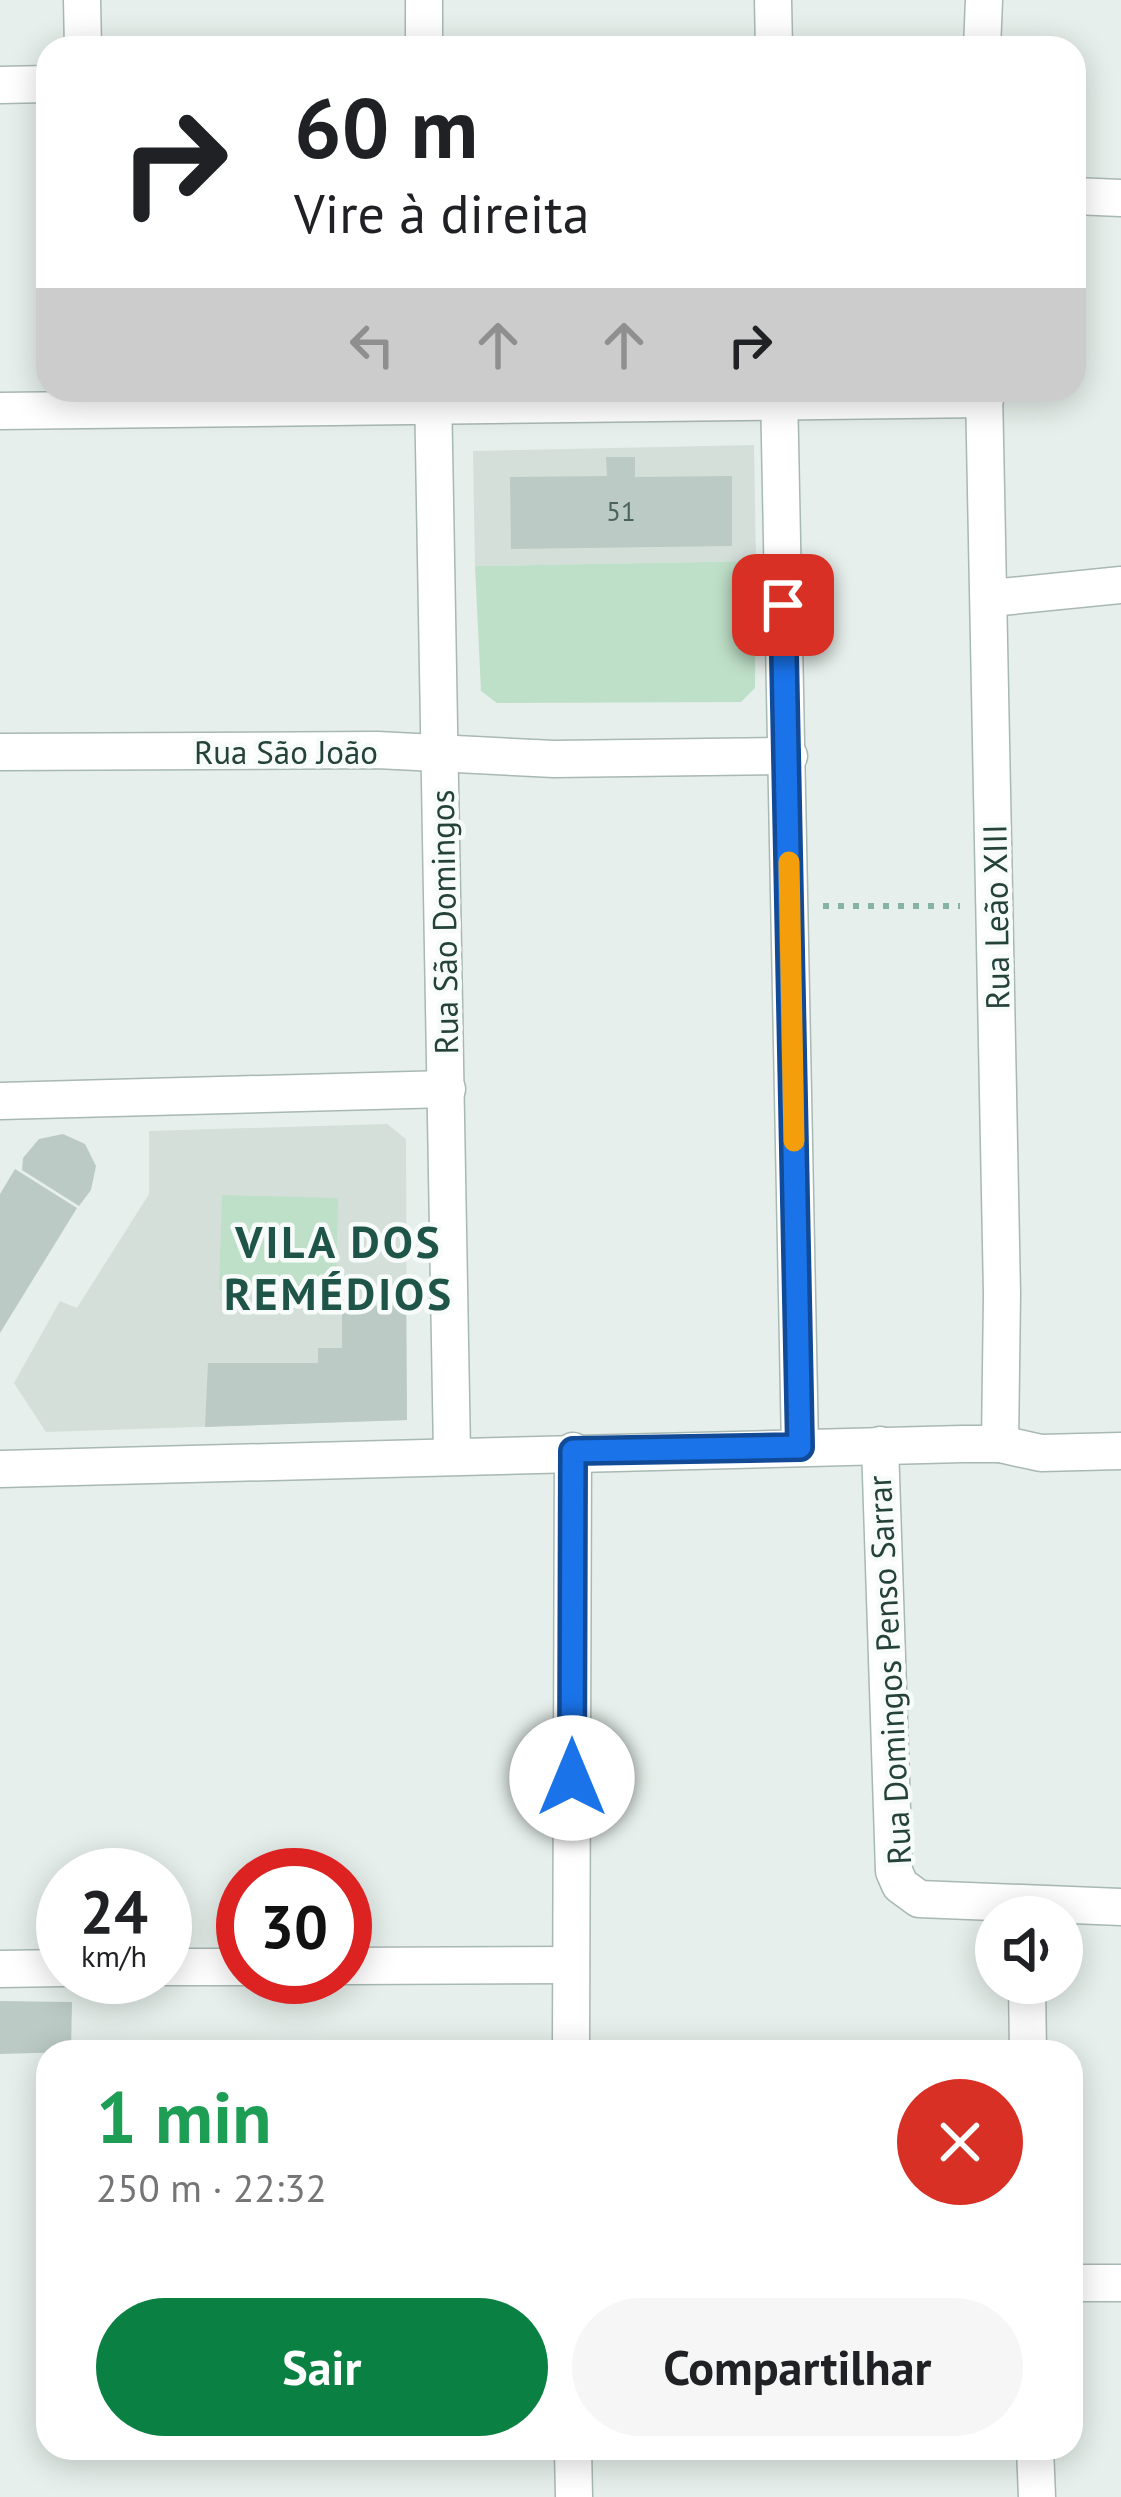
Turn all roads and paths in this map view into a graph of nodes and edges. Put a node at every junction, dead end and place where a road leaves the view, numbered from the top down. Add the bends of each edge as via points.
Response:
1 (82, 0) edge
2 (424, 0) edge
3 (773, 0) edge
4 (984, 0) edge
5 (83, 36) edge
6 (424, 36) edge
7 (774, 36) edge
8 (982, 36) edge
9 (36, 84) edge
10 (0, 85) edge
11 (1086, 197) edge
12 (1121, 198) edge
13 (300, 402) edge
14 (433, 402) edge
15 (779, 402) edge
16 (984, 402) edge
17 (0, 411) edge
18 (1121, 584) edge
19 (991, 598) junction
20 (0, 752) edge
21 (789, 756) junction
22 (441, 757) junction
23 (790, 905) junction
24 (995, 906) junction
25 (447, 1089) junction
26 (0, 1101) edge
27 (1000, 1444) junction
28 (880, 1445) junction
29 (800, 1447) junction
30 (573, 1451) junction
31 (1121, 1451) edge
32 (452, 1454) junction
33 (0, 1469) edge
34 (975, 1906) edge
35 (1121, 1907) edge
36 (1083, 1909) edge
37 (571, 1965) junction
38 (372, 1966) edge
39 (36, 1968) edge
40 (0, 1969) edge
41 (1027, 2004) edge
42 (572, 2040) edge
43 (1028, 2040) edge
44 (1083, 2283) edge
45 (1121, 2283) edge
46 (573, 2460) edge
47 (1035, 2460) edge
48 (574, 2497) edge
49 (1037, 2497) edge

1 - 5 street
2 - 6 street
3 - 7 street
4 - 8 street
9 - 10 street
11 - 12 street
13 - 17 street
14 - 22 street, Rua São Domingos
15 - 21 street
16 - 19 street, Rua Leão XIII
18 - 19 street
19 - 24 street, Rua Leão XIII
20 - 22 street, Rua São João
21 - 22 street, Rua São João
21 - 23 street
22 - 25 street, Rua São Domingos
23 - 24 path
23 - 29 street
24 - 27 street, Rua Leão XIII
25 - 26 street
25 - 32 street, Rua São Domingos
27 - 28 street
27 - 31 street via 1041,1453
28 - 29 street
28 - 34 street, Rua Domingos Penso Sarrar via 894,1871 919,1899
29 - 30 street
30 - 32 street
30 - 37 street
32 - 33 street
35 - 36 street, Rua Domingos Penso Sarrar
37 - 38 street
37 - 42 street
39 - 40 street
41 - 43 street
44 - 45 street
46 - 48 street
47 - 49 street

